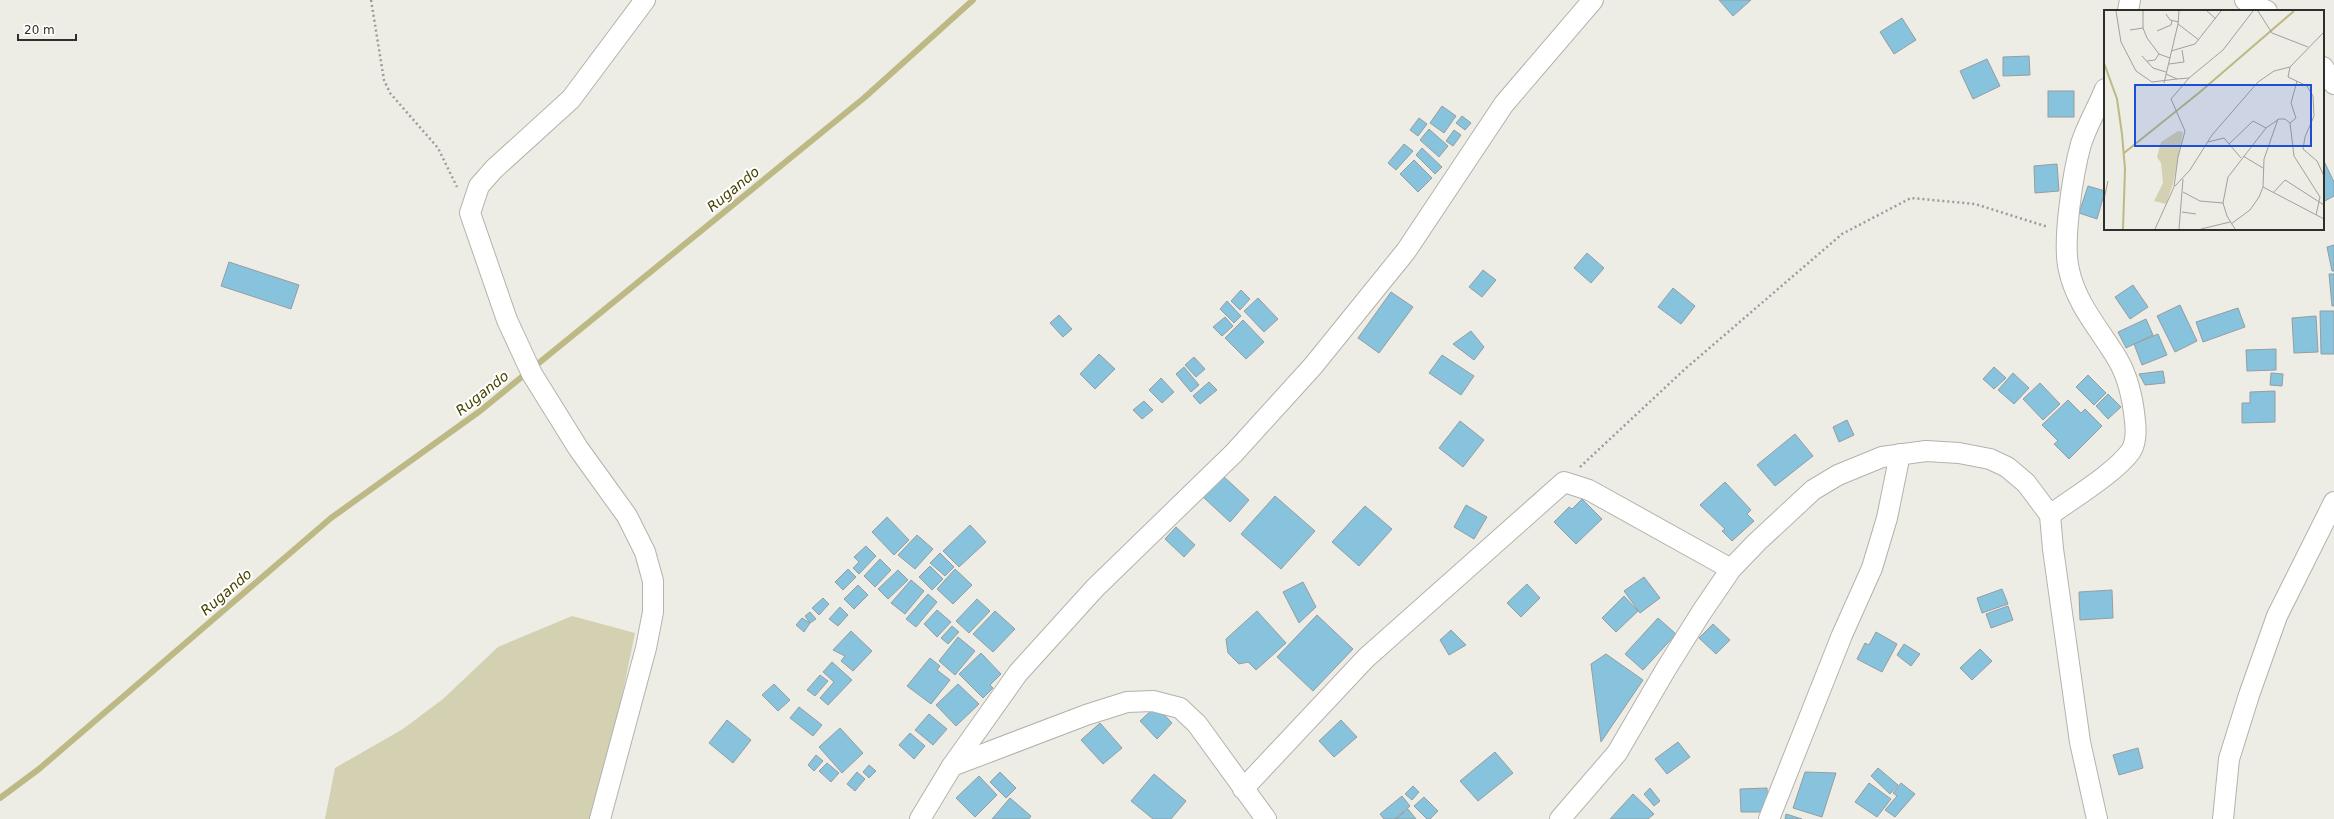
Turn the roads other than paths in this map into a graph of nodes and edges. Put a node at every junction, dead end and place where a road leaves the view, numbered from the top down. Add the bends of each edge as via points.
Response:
1 (645, 0) edge
2 (1594, 0) edge
3 (2130, 0) edge
4 (2245, 0) edge
5 (2128, 10) edge
6 (2265, 10) edge
7 (2324, 69) edge
8 (2334, 84) edge
9 (2104, 91) edge
10 (1900, 454) junction
11 (2334, 502) edge
12 (2050, 515) junction
13 (1731, 569) junction
14 (952, 766) junction
15 (1243, 789) junction
16 (600, 819) edge
17 (920, 819) edge
18 (1266, 819) edge
19 (1560, 819) edge
20 (1769, 819) edge
21 (2097, 819) edge
22 (2223, 819) edge

1 - 16 street via 571,99 494,169 479,186 470,213 507,320 532,374 578,448 627,516 645,552 653,581 653,612 646,648
2 - 14 street via 1504,104 1406,251 1339,335 1248,438 1055,630 1018,673
3 - 5 street
4 - 6 street
7 - 8 street
9 - 12 street via 2081,144 2066,245 2068,270 2075,290 2119,361 2129,387 2135,427 2132,450 2119,464
10 - 12 street via 1926,451 1959,453 1990,459 2007,467 2026,483
10 - 13 street via 1882,457 1838,475 1813,490 1776,522
10 - 20 street via 1887,518 1872,568 1833,656
11 - 22 street via 2277,616 2249,695 2229,759
12 - 21 street via 2080,742
13 - 15 street via 1589,490 1564,482 1366,658
13 - 19 street via 1666,669 1616,753
14 - 15 street via 1086,715 1127,702 1153,701 1180,708 1198,724
14 - 17 street
15 - 18 street

